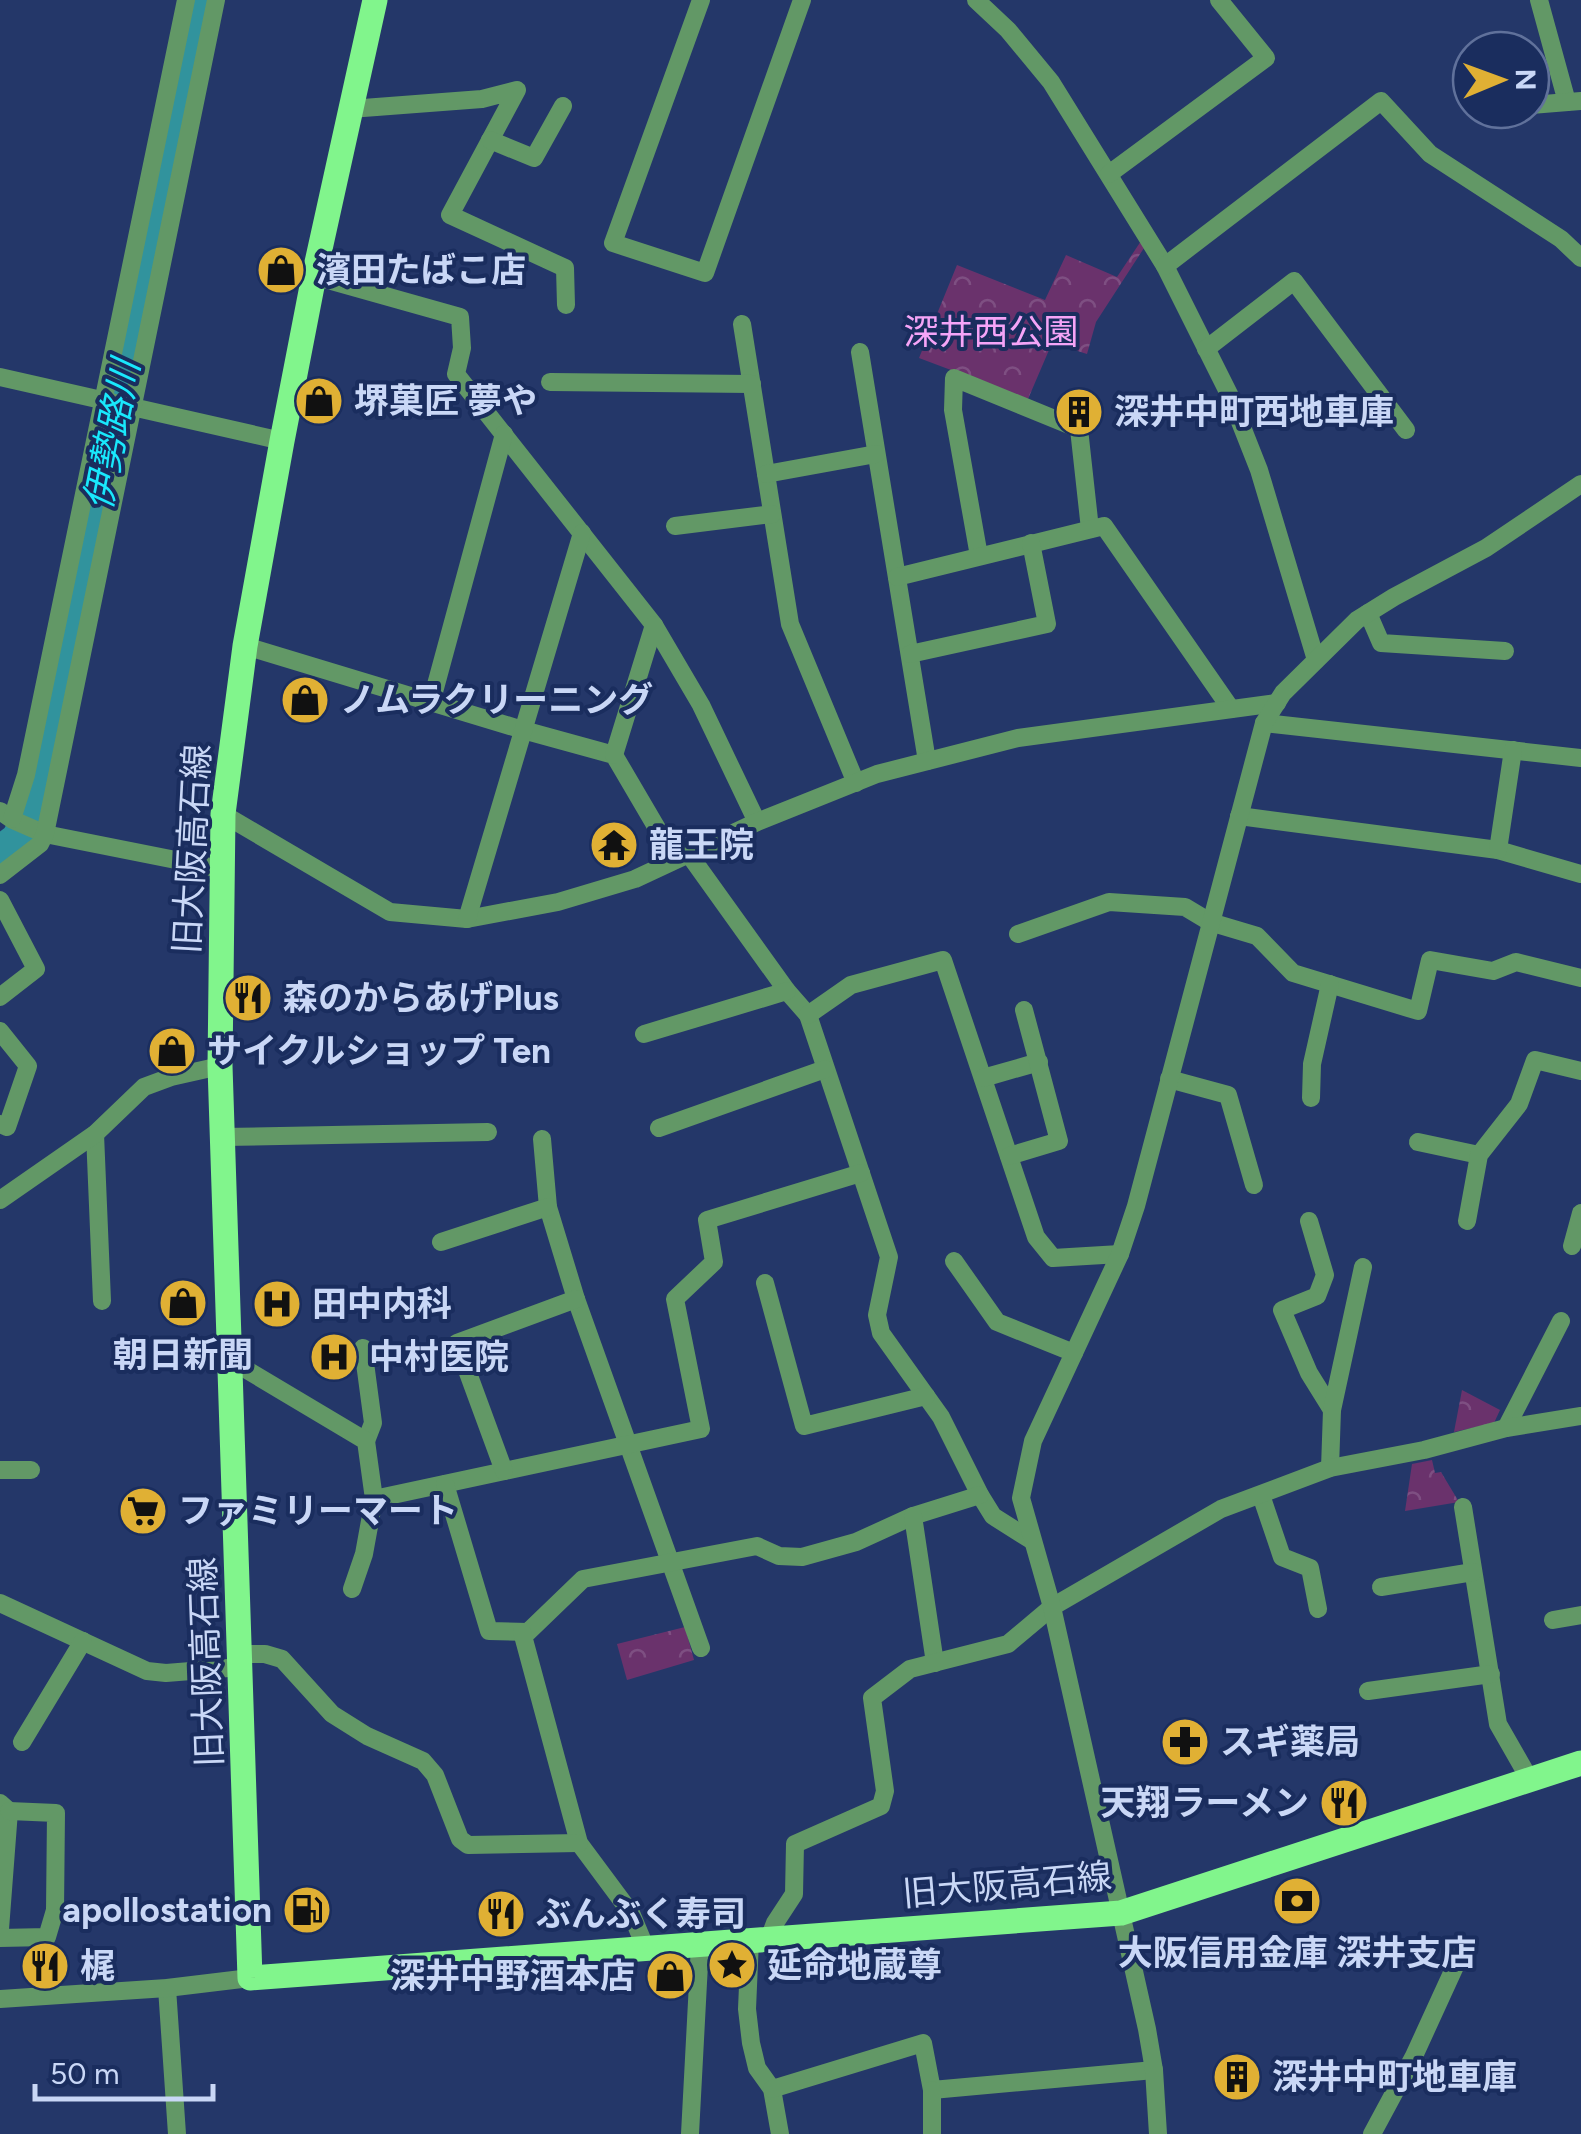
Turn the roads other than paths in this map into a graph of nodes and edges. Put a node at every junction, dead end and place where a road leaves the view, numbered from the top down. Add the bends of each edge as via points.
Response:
1 (186, 0) edge
2 (216, 0) edge
3 (375, 0) edge
4 (701, 0) edge
5 (802, 0) edge
6 (976, 0) edge
7 (1219, 0) edge
8 (1539, 0) edge
9 (1574, 102) edge
10 (563, 106) dead end
11 (350, 109) junction
12 (490, 140) junction
13 (1109, 174) junction
14 (1581, 258) edge
15 (1165, 266) junction
16 (314, 276) junction
17 (566, 306) dead end
18 (742, 324) dead end
19 (1206, 348) junction
20 (860, 352) dead end
21 (0, 377) edge
22 (550, 382) dead end
23 (752, 384) junction
24 (103, 399) junction
25 (132, 406) junction
26 (1406, 430) dead end
27 (504, 434) junction
28 (282, 442) junction
29 (876, 454) junction
30 (766, 474) junction
31 (1581, 484) edge
32 (772, 514) junction
33 (675, 526) dead end
34 (1090, 529) junction
35 (582, 533) junction
36 (1032, 544) junction
37 (979, 556) junction
38 (897, 577) junction
39 (1368, 613) junction
40 (654, 625) junction
41 (245, 646) junction
42 (1505, 651) dead end
43 (910, 654) junction
44 (1316, 660) junction
45 (431, 703) junction
46 (1277, 703) junction
47 (1231, 709) junction
48 (1264, 723) junction
49 (523, 730) junction
50 (1513, 750) junction
51 (614, 755) junction
52 (1581, 758) edge
53 (927, 761) junction
54 (856, 782) junction
55 (223, 814) junction
56 (1239, 816) junction
57 (8, 817) edge
58 (757, 822) junction
59 (44, 834) junction
60 (1498, 850) junction
61 (682, 856) junction
62 (221, 869) junction
63 (1581, 874) edge
64 (0, 875) edge
65 (0, 900) edge
66 (467, 919) junction
67 (1210, 922) junction
68 (1018, 934) dead end
69 (1581, 978) edge
70 (1330, 984) junction
71 (788, 991) junction
72 (0, 998) edge
73 (1024, 1010) dead end
74 (808, 1015) junction
75 (0, 1031) edge
76 (644, 1034) dead end
77 (1039, 1062) junction
78 (220, 1066) junction
79 (825, 1069) junction
80 (1581, 1071) edge
81 (982, 1078) junction
82 (1169, 1080) junction
83 (1311, 1098) dead end
84 (0, 1124) edge
85 (658, 1128) dead end
86 (488, 1132) dead end
87 (95, 1134) junction
88 (223, 1137) junction
89 (542, 1140) dead end
90 (1418, 1142) dead end
91 (1478, 1155) junction
92 (1009, 1156) junction
93 (861, 1173) junction
94 (1254, 1184) dead end
95 (0, 1200) edge
96 (548, 1207) junction
97 (1581, 1214) edge
98 (1309, 1221) dead end
99 (1467, 1221) dead end
100 (441, 1242) dead end
101 (1572, 1246) dead end
102 (1120, 1254) junction
103 (954, 1261) dead end
104 (1364, 1267) dead end
105 (766, 1284) dead end
106 (576, 1299) junction
107 (102, 1301) dead end
108 (1561, 1321) dead end
109 (363, 1348) dead end
110 (1074, 1353) junction
111 (230, 1367) junction
112 (926, 1396) junction
113 (1332, 1410) junction
114 (1581, 1416) edge
115 (1506, 1428) junction
116 (366, 1441) junction
117 (628, 1445) junction
118 (1330, 1468) junction
119 (0, 1470) edge
120 (31, 1470) dead end
121 (504, 1472) junction
122 (445, 1484) junction
123 (980, 1495) junction
124 (1261, 1495) junction
125 (374, 1499) junction
126 (1463, 1507) dead end
127 (913, 1516) junction
128 (1031, 1540) junction
129 (671, 1564) junction
130 (1473, 1572) junction
131 (1381, 1588) dead end
132 (352, 1589) dead end
133 (0, 1603) edge
134 (1052, 1608) junction
135 (1318, 1609) dead end
136 (1581, 1616) edge
137 (1553, 1620) dead end
138 (522, 1632) junction
139 (82, 1641) junction
140 (701, 1648) dead end
141 (241, 1660) junction
142 (935, 1662) junction
143 (1491, 1674) junction
144 (1368, 1691) dead end
145 (22, 1742) dead end
146 (1581, 1763) edge
147 (1530, 1780) junction
148 (4, 1807) edge
149 (579, 1843) junction
150 (1121, 1912) junction
151 (0, 1929) edge
152 (0, 1938) edge
153 (759, 1940) junction
154 (700, 1944) junction
155 (646, 1949) junction
156 (1457, 1962) dead end
157 (250, 1978) junction
158 (167, 1988) junction
159 (0, 1999) edge
160 (1154, 2070) junction
161 (772, 2089) junction
162 (932, 2090) junction
163 (177, 2134) edge
164 (690, 2134) edge
165 (780, 2134) edge
166 (932, 2134) edge
167 (1158, 2134) edge
168 (1372, 2134) edge

1 - 24 street
2 - 25 street
3 - 11 main road, 旧大阪高石線
4 - 5 street via 613,243 705,274
6 - 13 street via 1051,82
7 - 13 street via 1266,58
8 - 9 street
10 - 12 street via 534,158
11 - 12 street via 517,90
11 - 16 main road, 旧大阪高石線
12 - 17 street via 450,214 565,268
13 - 15 street
14 - 15 street via 1430,154 1381,101
15 - 19 street
16 - 27 street via 460,318 456,374
16 - 28 main road, 旧大阪高石線
18 - 23 street
19 - 26 street via 1294,282
19 - 44 street via 1259,470
20 - 29 street
21 - 24 street
22 - 23 street
23 - 30 street
24 - 25 street
24 - 57 street via 26,775
25 - 28 street
25 - 59 street
27 - 35 street
27 - 45 street
28 - 41 main road, 旧大阪高石線
29 - 30 street
29 - 38 street
30 - 32 street
31 - 39 street via 1486,548
32 - 33 street
32 - 54 street via 790,624
34 - 36 street
34 - 37 street via 1079,429 954,378 953,410
34 - 47 street via 1104,526
35 - 40 street
35 - 49 street
36 - 37 street
36 - 43 street via 1047,624
37 - 38 street
38 - 43 street
39 - 42 street via 1381,643
39 - 44 street
40 - 51 street
40 - 58 street via 702,705
41 - 45 street
41 - 55 main road, 旧大阪高石線
43 - 53 street
44 - 46 street
45 - 49 street
46 - 47 street
46 - 48 street
47 - 53 street via 1018,738
48 - 50 street
48 - 56 street
49 - 51 street
49 - 66 street
50 - 52 street
50 - 60 street
51 - 61 street
53 - 54 street
54 - 58 street
55 - 62 main road, 旧大阪高石線
55 - 66 street via 390,912
56 - 60 street
56 - 67 street
57 - 59 street
58 - 61 street
59 - 62 street
59 - 64 street
60 - 63 street
61 - 66 street via 558,902
61 - 71 street
62 - 78 main road, 旧大阪高石線
65 - 72 street via 36,969
67 - 68 street via 1185,906 1109,902
67 - 70 street via 1258,936 1293,973
67 - 82 street
69 - 70 street via 1516,962 1493,971 1430,960 1418,1011
70 - 83 street
71 - 74 street
71 - 76 street
73 - 77 street
74 - 79 street
74 - 81 street via 851,985 943,960
75 - 84 street via 28,1066 7,1127
77 - 81 street
77 - 92 street via 1060,1140
78 - 87 street via 144,1086
78 - 88 main road, 旧大阪高石線
79 - 85 street
79 - 93 street
80 - 91 street via 1536,1060 1519,1104
81 - 92 street
82 - 94 street via 1228,1095
82 - 102 street
86 - 88 street
87 - 95 street
87 - 107 street
88 - 111 main road, 旧大阪高石線
89 - 96 street
90 - 91 street
91 - 99 street
92 - 102 street via 1036,1237 1053,1258
93 - 112 street via 889,1256 877,1315 880,1333
93 - 117 street via 707,1220 714,1262 675,1299 701,1429
96 - 100 street
96 - 106 street
97 - 101 street
98 - 113 street via 1325,1275 1317,1296 1282,1310
102 - 110 street
103 - 110 street via 997,1322
104 - 113 street
105 - 112 street via 804,1426
106 - 117 street
106 - 121 street via 457,1343
108 - 115 street
109 - 116 street via 373,1423
110 - 128 street via 1033,1441 1020,1498
111 - 116 street
111 - 141 main road, 旧大阪高石線
112 - 123 street
113 - 118 street
114 - 115 street
115 - 118 street
116 - 125 street
117 - 121 street
117 - 129 street
118 - 124 street
119 - 120 street
121 - 122 street
122 - 125 street
122 - 138 street via 488,1631
123 - 127 street
123 - 128 street via 994,1516
124 - 134 street via 1221,1509
124 - 135 street via 1282,1557 1310,1568
125 - 132 street
126 - 130 street
127 - 129 street via 802,1557 756,1546
127 - 142 street
128 - 134 street
129 - 138 street via 583,1578
129 - 140 street
130 - 131 street
130 - 143 street
133 - 139 street
134 - 142 street via 1008,1644
134 - 150 street
136 - 137 street
138 - 149 street
139 - 141 street via 148,1671
139 - 145 street
141 - 149 street via 266,1654 282,1659 332,1714 422,1761 468,1845
141 - 157 main road, 旧大阪高石線
142 - 153 street via 910,1669 872,1698 885,1790 880,1806 795,1844 794,1894
143 - 144 street
143 - 147 street via 1498,1724
146 - 147 main road, 旧大阪高石線
147 - 150 main road, 旧大阪高石線
148 - 151 street
148 - 152 street via 56,1813 55,1910 47,1937
149 - 155 street via 631,1913
150 - 153 main road, 旧大阪高石線
150 - 160 street
153 - 154 main road, 旧大阪高石線
153 - 161 street via 747,2010 757,2068
154 - 155 main road, 旧大阪高石線
154 - 164 street
155 - 157 main road, 旧大阪高石線
156 - 168 street
157 - 158 street
158 - 159 street
158 - 163 street
160 - 162 street
160 - 167 street
161 - 162 street via 923,2043
161 - 165 street
162 - 166 street

